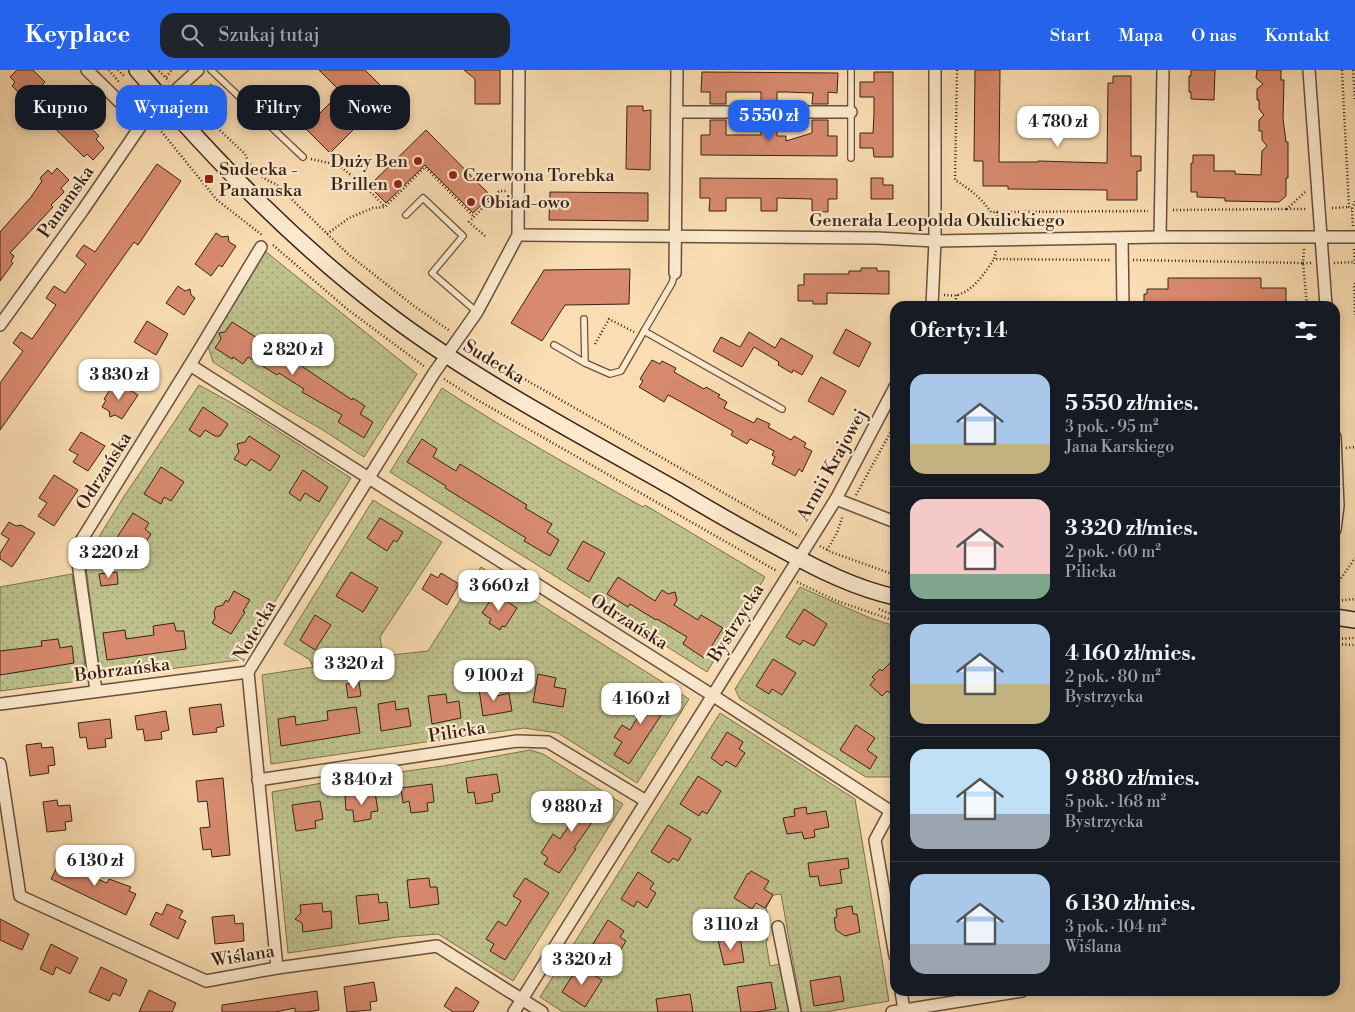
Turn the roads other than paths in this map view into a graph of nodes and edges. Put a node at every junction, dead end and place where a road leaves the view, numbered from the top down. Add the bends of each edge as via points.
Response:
1 (87, 70) edge
2 (137, 70) edge
3 (198, 70) edge
4 (211, 70) edge
5 (519, 70) edge
6 (677, 70) edge
7 (851, 70) edge
8 (935, 70) edge
9 (1163, 70) edge
10 (1309, 70) edge
11 (150, 85) edge
12 (182, 85) edge
13 (116, 98) edge
14 (677, 112) junction
15 (851, 112) junction
16 (138, 130) edge
17 (190, 130) edge
18 (303, 157) road end
19 (851, 158) dead end
20 (406, 215) dead end
21 (518, 235) junction
22 (674, 236) junction
23 (1160, 237) junction
24 (1355, 237) edge
25 (1122, 238) junction
26 (1322, 238) junction
27 (935, 241) junction
28 (261, 247) dead end
29 (675, 273) joint
30 (933, 300) edge
31 (1123, 301) edge
32 (1326, 301) edge
33 (477, 312) junction
34 (584, 319) dead end
35 (0, 325) edge
36 (644, 332) junction
37 (554, 345) dead end
38 (447, 356) junction
39 (585, 363) junction
40 (190, 365) junction
41 (890, 396) edge
42 (782, 409) dead end
43 (370, 478) junction
44 (836, 499) junction
45 (890, 520) edge
46 (798, 558) junction
47 (890, 595) edge
48 (1340, 618) edge
49 (1355, 620) edge
50 (248, 672) junction
51 (96, 691) junction
52 (712, 695) junction
53 (0, 704) edge
54 (0, 764) edge
55 (258, 780) junction
56 (646, 801) junction
57 (890, 812) edge
58 (890, 816) edge
59 (778, 927) dead end
60 (890, 927) edge
61 (277, 968) junction
62 (902, 996) edge
63 (991, 996) edge
64 (522, 1000) junction
65 (904, 1010) junction
66 (514, 1012) edge
67 (542, 1012) edge
68 (795, 1012) edge
69 (892, 1012) edge

1 - 13 street
2 - 11 street, Sudecka
3 - 12 street, Panamska
4 - 18 lane
5 - 21 street
6 - 14 street
7 - 15 lane
8 - 27 street
9 - 23 street
10 - 26 street
14 - 15 street
14 - 22 street
15 - 19 lane
16 - 35 street, Panamska
17 - 38 street, Sudecka via 257,202 294,235 396,320
20 - 33 lane via 423,198 463,236 432,273
21 - 22 street, Generała Leopolda Okulickiego
21 - 33 street, Notecka
22 - 27 street, Generała Leopolda Okulickiego
22 - 29 street
23 - 25 street, Generała Leopolda Okulickiego
23 - 26 street, Generała Leopolda Okulickiego
24 - 26 street, Generała Leopolda Okulickiego
25 - 27 street, Generała Leopolda Okulickiego
25 - 31 street via 1127,260
26 - 32 street
27 - 30 street
28 - 40 street, Odrzańska
29 - 36 lane
33 - 38 street, Notecka
34 - 39 lane
36 - 39 lane via 621,371 610,374
36 - 42 lane
37 - 39 lane
38 - 43 street, Notecka
38 - 46 street, Sudecka
40 - 43 street, Odrzańska
40 - 51 street, Odrzańska via 76,549
41 - 44 street, Armii Krajowej
43 - 50 street, Notecka
43 - 52 street, Odrzańska
44 - 45 street
44 - 46 street, Armii Krajowej
46 - 47 street, Sudecka via 866,590
46 - 52 street, Bystrzycka
48 - 49 street
50 - 51 street, Bobrzańska
50 - 55 street, Notecka
51 - 53 street, Bobrzańska
52 - 56 street, Bystrzycka
52 - 57 street, Odrzańska
54 - 61 street, Wiślana via 20,896 206,981
55 - 56 street, Pilicka via 516,741 548,742
55 - 61 street, Notecka
56 - 64 street, Bystrzycka
58 - 60 street via 875,840
59 - 68 street
61 - 64 street, Wiślana via 436,946
62 - 65 street
63 - 65 street
64 - 66 street, Bystrzycka
64 - 67 street, Wiślana
65 - 69 street

